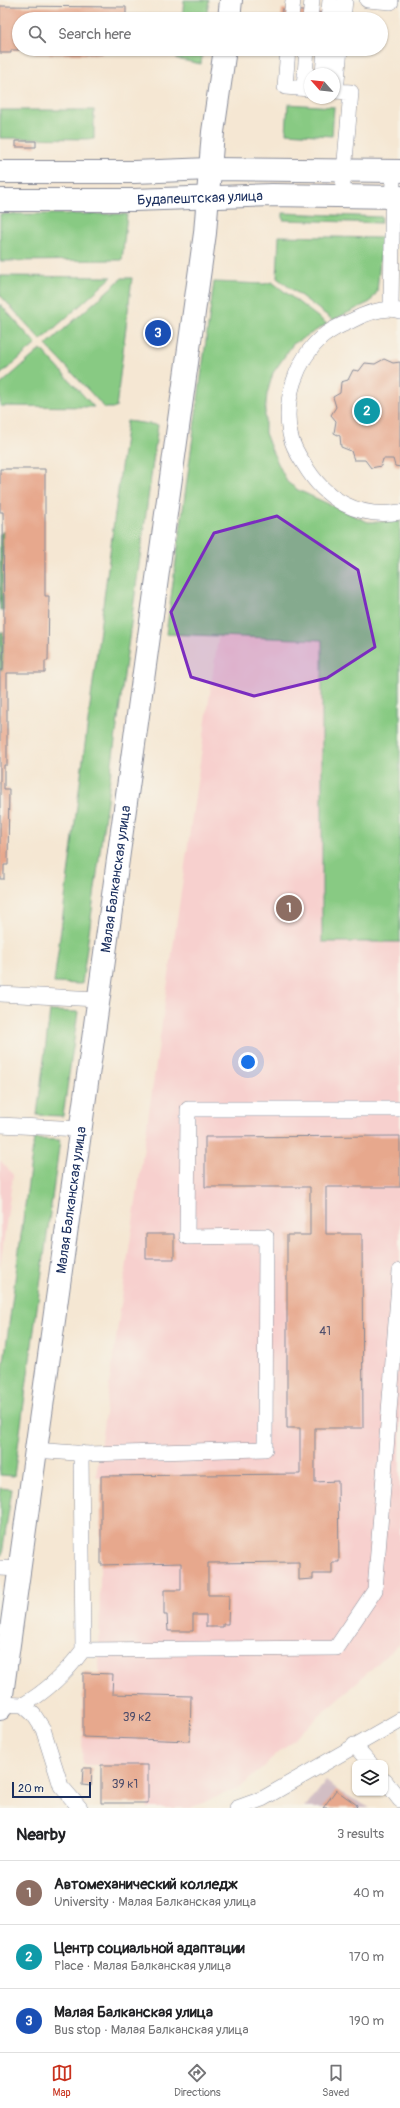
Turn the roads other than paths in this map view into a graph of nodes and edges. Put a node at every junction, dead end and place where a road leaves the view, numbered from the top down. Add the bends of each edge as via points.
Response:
1 (231, 0) edge
2 (293, 0) edge
3 (312, 0) edge
4 (330, 0) edge
5 (345, 0) edge
6 (367, 0) edge
7 (391, 2) dead end
8 (230, 12) edge
9 (292, 12) edge
10 (311, 12) edge
11 (329, 12) edge
12 (344, 12) edge
13 (223, 56) edge
14 (287, 56) edge
15 (307, 56) edge
16 (324, 56) edge
17 (339, 56) edge
18 (307, 68) edge
19 (323, 68) edge
20 (338, 68) edge
21 (304, 89) edge
22 (340, 91) edge
23 (210, 169) junction
24 (344, 170) junction
25 (397, 171) edge
26 (0, 172) edge
27 (342, 195) junction
28 (208, 196) junction
29 (396, 197) edge
30 (0, 200) edge
31 (396, 310) edge
32 (400, 512) edge
33 (0, 994) edge
34 (97, 999) junction
35 (400, 1108) edge
36 (0, 1125) edge
37 (80, 1129) junction
38 (400, 1271) edge
39 (35, 1450) junction
40 (81, 1453) junction
41 (10, 1569) edge
42 (82, 1650) junction
43 (0, 1705) edge
44 (23, 1705) junction
45 (400, 1720) edge
46 (354, 1745) junction
47 (367, 1760) edge
48 (388, 1785) edge
49 (400, 1800) edge
50 (80, 1808) edge
51 (237, 1808) edge

1 - 8 street
2 - 9 lane
3 - 10 lane
4 - 11 lane
5 - 12 lane
6 - 7 lane
13 - 23 street, Малая Балканская улица
14 - 21 lane via 285,87
15 - 18 lane
16 - 19 lane
17 - 20 lane
22 - 24 lane via 351,92
23 - 24 street, Будапештская улица
23 - 26 street, Будапештская улица
23 - 28 street, Малая Балканская улица
24 - 25 street, Будапештская улица
24 - 27 lane
25 - 29 lane
27 - 28 street, Будапештская улица
27 - 29 street, Будапештская улица
28 - 30 street, Будапештская улица via 134,200
28 - 34 street, Малая Балканская улица via 205,233
29 - 31 lane
31 - 32 lane via 376,311 356,318 322,337 301,364 294,381 288,422 290,436 301,459 318,484 330,495 356,510 378,514
33 - 34 lane
34 - 37 street, Малая Балканская улица
35 - 40 lane via 188,1108 187,1237 266,1236 265,1449
36 - 37 lane
37 - 39 street, Малая Балканская улица
38 - 42 lane via 374,1590 336,1648
39 - 40 lane
39 - 41 street, Малая Балканская улица
40 - 42 lane
41 - 43 street, Малая Балканская улица
42 - 44 lane via 70,1668 48,1688
43 - 44 lane
44 - 50 lane via 34,1715 43,1729 61,1786
45 - 46 lane
46 - 47 lane
46 - 51 lane via 262,1799
48 - 49 lane

